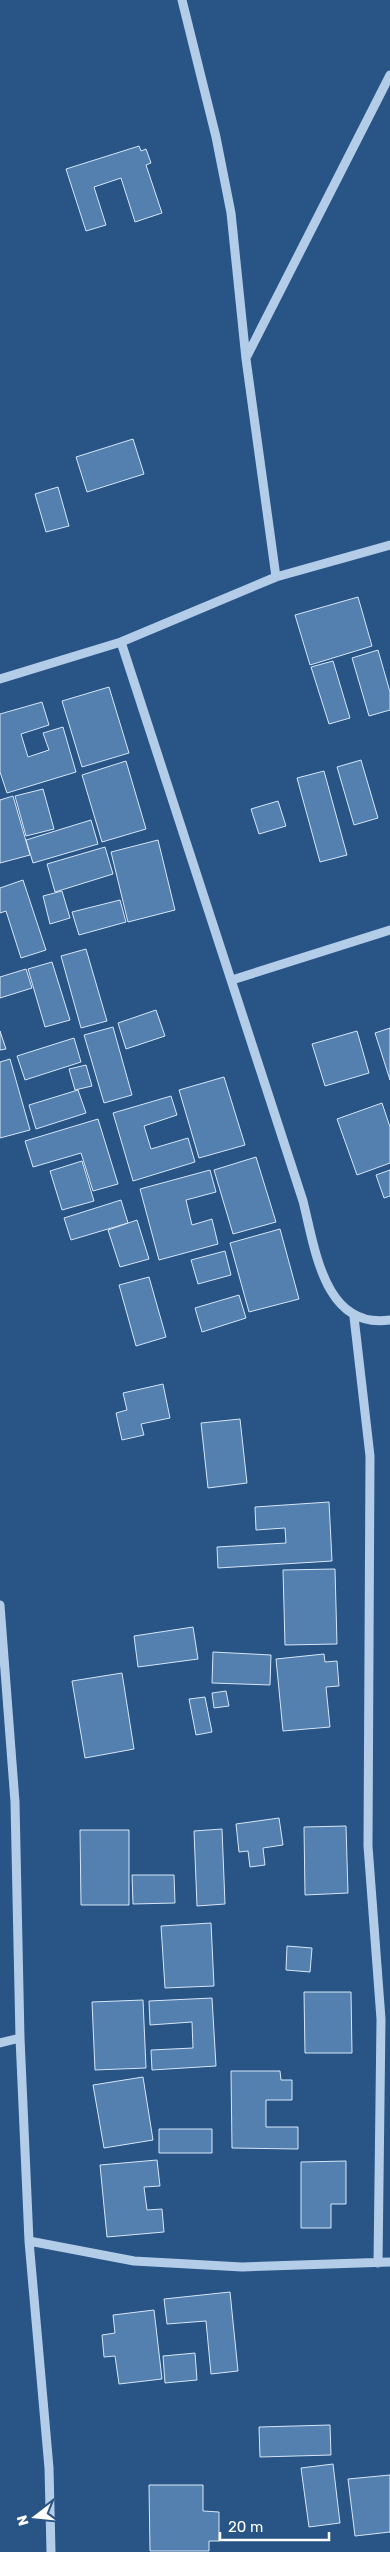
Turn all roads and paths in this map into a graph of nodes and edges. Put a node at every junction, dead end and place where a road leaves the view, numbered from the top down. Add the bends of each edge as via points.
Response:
1 (182, 0) edge
2 (390, 75) edge
3 (246, 359) junction
4 (390, 545) edge
5 (276, 577) junction
6 (121, 642) junction
7 (0, 679) edge
8 (390, 930) edge
9 (232, 980) junction
10 (354, 1317) junction
11 (390, 1320) edge
12 (0, 1605) edge
13 (20, 2038) junction
14 (0, 2043) edge
15 (28, 2241) junction
16 (390, 2262) edge
17 (378, 2263) junction
18 (51, 2552) edge

1 - 3 street via 231,213
2 - 3 street
3 - 5 street
4 - 5 street
5 - 6 street
6 - 7 street
6 - 9 street
8 - 9 street
9 - 10 street via 303,1201 318,1262 331,1294
10 - 11 street
10 - 17 street via 370,1456 367,1762 368,1846 381,2019
12 - 13 street via 15,1802
13 - 14 street
13 - 15 street
15 - 17 street via 134,2261 242,2267
15 - 18 street via 49,2468
16 - 17 street

